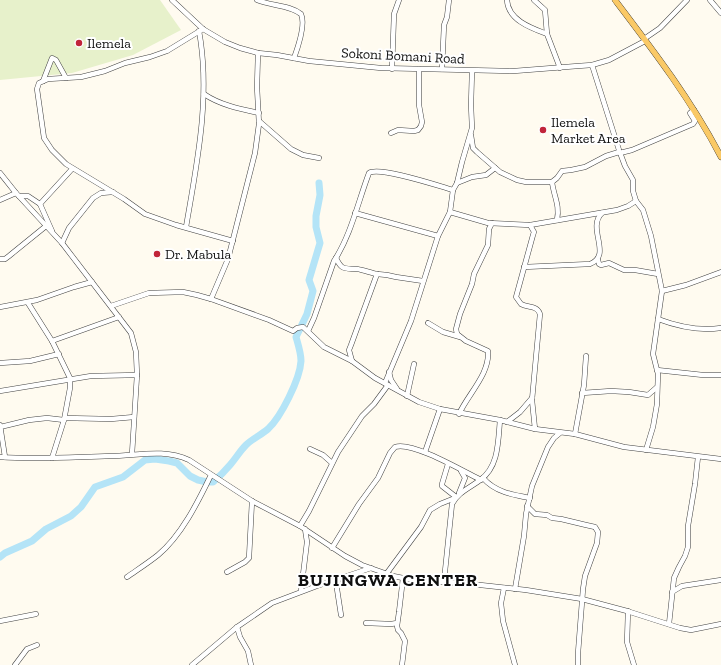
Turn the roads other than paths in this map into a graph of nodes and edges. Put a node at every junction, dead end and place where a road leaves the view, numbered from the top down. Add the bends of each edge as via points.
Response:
1 (172, 0) edge
2 (257, 0) edge
3 (399, 0) edge
4 (449, 0) edge
5 (507, 0) edge
6 (534, 0) edge
7 (615, 0) edge
8 (687, 0) edge
9 (710, 0) edge
10 (721, 13) edge
11 (201, 30) junction
12 (547, 34) junction
13 (645, 40) junction
14 (258, 53) junction
15 (294, 58) junction
16 (592, 65) junction
17 (560, 68) junction
18 (392, 69) junction
19 (419, 69) junction
20 (442, 69) junction
21 (472, 71) junction
22 (66, 78) junction
23 (43, 81) junction
24 (204, 94) junction
25 (210, 98) junction
26 (203, 101) junction
27 (694, 110) junction
28 (259, 113) junction
29 (259, 121) junction
30 (391, 133) dead end
31 (470, 135) junction
32 (619, 152) junction
33 (721, 156) edge
34 (319, 158) dead end
35 (495, 168) junction
36 (72, 169) junction
37 (0, 173) edge
38 (552, 182) junction
39 (457, 183) junction
40 (453, 190) junction
41 (112, 192) junction
42 (18, 195) junction
43 (0, 200) edge
44 (636, 201) junction
45 (40, 204) junction
46 (450, 212) junction
47 (355, 213) junction
48 (602, 213) junction
49 (556, 220) junction
50 (492, 223) junction
51 (530, 225) junction
52 (538, 225) junction
53 (46, 226) junction
54 (186, 227) junction
55 (52, 232) junction
56 (533, 235) junction
57 (438, 236) junction
58 (233, 241) junction
59 (62, 243) junction
60 (336, 258) junction
61 (0, 259) edge
62 (598, 260) junction
63 (524, 267) junction
64 (721, 272) edge
65 (377, 274) junction
66 (658, 274) junction
67 (423, 281) junction
68 (92, 282) junction
69 (662, 290) junction
70 (211, 299) junction
71 (28, 303) junction
72 (111, 306) junction
73 (0, 307) edge
74 (119, 317) junction
75 (658, 319) junction
76 (428, 323) dead end
77 (721, 328) edge
78 (308, 331) junction
79 (460, 337) junction
80 (52, 341) junction
81 (59, 354) junction
82 (586, 356) dead end
83 (352, 361) junction
84 (0, 363) edge
85 (414, 364) dead end
86 (657, 370) junction
87 (389, 372) junction
88 (137, 375) junction
89 (721, 376) edge
90 (70, 378) junction
91 (386, 384) junction
92 (656, 388) junction
93 (0, 391) edge
94 (399, 391) junction
95 (582, 393) junction
96 (407, 396) junction
97 (532, 398) junction
98 (440, 409) junction
99 (459, 414) junction
100 (134, 417) junction
101 (64, 419) junction
102 (500, 420) junction
103 (507, 422) junction
104 (0, 426) edge
105 (535, 429) junction
106 (560, 433) junction
107 (575, 434) junction
108 (310, 449) dead end
109 (646, 450) junction
110 (425, 452) junction
111 (132, 454) junction
112 (3, 457) edge
113 (698, 457) junction
114 (52, 458) junction
115 (721, 459) edge
116 (332, 463) junction
117 (448, 464) junction
118 (461, 471) junction
119 (211, 475) junction
120 (482, 479) junction
121 (456, 497) junction
122 (530, 498) junction
123 (252, 501) junction
124 (527, 506) junction
125 (300, 526) junction
126 (305, 529) junction
127 (332, 548) junction
128 (371, 568) junction
129 (227, 572) dead end
130 (386, 573) junction
131 (127, 577) dead end
132 (403, 578) junction
133 (674, 578) junction
134 (338, 579) junction
135 (721, 580) edge
136 (444, 581) junction
137 (682, 586) junction
138 (504, 588) junction
139 (515, 589) junction
140 (301, 592) junction
141 (672, 592) junction
142 (582, 599) junction
143 (628, 611) junction
144 (36, 614) dead end
145 (341, 615) dead end
146 (0, 621) edge
147 (397, 622) junction
148 (366, 623) dead end
149 (668, 624) junction
150 (721, 624) edge
151 (237, 627) junction
152 (37, 645) dead end
153 (15, 665) edge
154 (192, 665) edge
155 (251, 665) edge
156 (402, 665) edge
157 (515, 665) edge
158 (578, 665) edge
159 (634, 665) edge

1 - 11 street, Sokoni Bomani Road
2 - 15 street via 290,8 301,14 301,37
3 - 18 street via 394,14
4 - 20 street via 443,32
5 - 12 street via 511,12 520,21
6 - 12 street via 545,10
7 - 13 main road
8 - 13 street, Sokoni Bomani Road
9 - 10 street
11 - 14 street, Sokoni Bomani Road via 225,42
11 - 22 street via 167,51 105,71
11 - 24 street
12 - 17 street
13 - 16 street, Sokoni Bomani Road via 621,54
13 - 27 main road
14 - 15 street, Sokoni Bomani Road
14 - 28 street
15 - 18 street, Sokoni Bomani Road
16 - 17 street, Sokoni Bomani Road
16 - 32 street
17 - 21 street, Sokoni Bomani Road
18 - 19 street, Sokoni Bomani Road
19 - 20 street, Sokoni Bomani Road
19 - 30 street via 421,126 414,131 398,130
20 - 21 street, Sokoni Bomani Road
21 - 31 street
22 - 23 street
22 - 23 street via 56,60 52,58
23 - 36 street via 37,89 44,138 58,157
24 - 25 street
24 - 26 street
25 - 26 street
25 - 28 street
26 - 54 street via 196,174
27 - 32 street via 690,113 695,121 693,124 632,150
27 - 33 main road
28 - 29 street
29 - 34 street via 290,149
29 - 58 street via 255,153
31 - 35 street via 473,148
31 - 39 street
32 - 38 street via 585,167 562,171
32 - 44 street via 633,180
35 - 38 street via 517,180
35 - 39 street via 486,175
36 - 41 street
36 - 45 street
37 - 42 street
38 - 49 street via 558,208
39 - 40 street
40 - 46 street
40 - 47 street via 391,173 373,171 369,173
41 - 54 street via 145,214
41 - 59 street via 101,193 93,198 69,228
42 - 43 street
42 - 45 street via 28,196
42 - 53 street
44 - 48 street via 628,206
44 - 66 street via 643,210 651,236
45 - 55 street
46 - 50 street
46 - 57 street
47 - 57 street
47 - 60 street
48 - 49 street
48 - 62 street via 596,227 600,253
49 - 52 street
50 - 51 street
50 - 79 street via 488,245 474,274 457,322 457,334
51 - 52 street
51 - 56 street
52 - 56 street
53 - 55 street
53 - 61 street via 5,259
54 - 58 street
55 - 59 street
56 - 63 street
57 - 67 street
58 - 70 street
59 - 68 street
60 - 65 street via 346,269
60 - 78 street
62 - 63 street via 590,264
62 - 66 street via 602,265 609,263 624,270
63 - 97 street via 516,297 521,304 538,309 540,320
64 - 69 street via 686,285
65 - 67 street
65 - 83 street via 350,345
66 - 69 street
67 - 87 street via 411,320
68 - 71 street
68 - 72 street
69 - 75 street
70 - 72 street via 183,292 149,293
70 - 78 street via 269,320 286,329 293,331 300,327
71 - 73 street
71 - 80 street
72 - 74 street
74 - 80 street
74 - 88 street via 131,333 134,342
75 - 77 street via 694,329
75 - 86 street via 653,354
76 - 79 street via 443,332
78 - 83 street via 324,347
79 - 99 street via 488,353 480,380
80 - 81 street
81 - 84 street via 30,361
81 - 90 street
82 - 95 street
83 - 91 street
85 - 96 street
86 - 89 street
86 - 92 street
87 - 91 street
87 - 94 street
88 - 90 street
88 - 100 street
90 - 93 street
90 - 101 street
91 - 94 street
91 - 116 street
92 - 95 street via 648,395 617,391
92 - 109 street via 655,414
94 - 96 street
95 - 107 street
96 - 98 street
97 - 103 street
97 - 105 street
98 - 99 street
98 - 110 street
99 - 102 street
100 - 101 street
100 - 111 street
101 - 104 street via 47,418
101 - 114 street
102 - 103 street
102 - 120 street via 496,457
103 - 105 street
104 - 112 street
105 - 106 street
106 - 107 street
106 - 122 street via 548,447
107 - 109 street
108 - 116 street
109 - 113 street
110 - 117 street
110 - 127 street via 401,446 392,450 378,478 358,504
111 - 114 street
111 - 119 street via 161,453 181,456
112 - 114 street
113 - 115 street
113 - 133 street via 688,526 688,547
116 - 125 street
117 - 118 street
117 - 121 street via 442,486
118 - 120 street
118 - 121 street via 465,478
119 - 123 street
119 - 131 street via 174,537 158,554
120 - 121 street
120 - 122 street via 498,490
121 - 130 street via 430,510 421,527
121 - 136 street via 451,510
122 - 124 street
123 - 125 street
123 - 129 street via 249,558
124 - 139 street
124 - 142 street via 535,514 598,529 597,543 585,576
125 - 126 street
126 - 127 street
126 - 140 street via 307,542
127 - 128 street
128 - 130 street
128 - 134 street
130 - 132 street
132 - 136 street
132 - 147 street
133 - 137 street
133 - 141 street
134 - 140 street
134 - 145 street
135 - 137 street
136 - 138 street
137 - 141 street
138 - 139 street
138 - 157 street via 501,603 502,621
139 - 142 street
140 - 151 street via 272,603
141 - 149 street
142 - 143 street
142 - 158 street
143 - 149 street
143 - 159 street via 628,642
144 - 146 street
147 - 148 street
147 - 156 street via 398,630 405,641
149 - 150 street via 691,630
151 - 154 street
151 - 155 street via 248,651
152 - 153 street via 27,649

